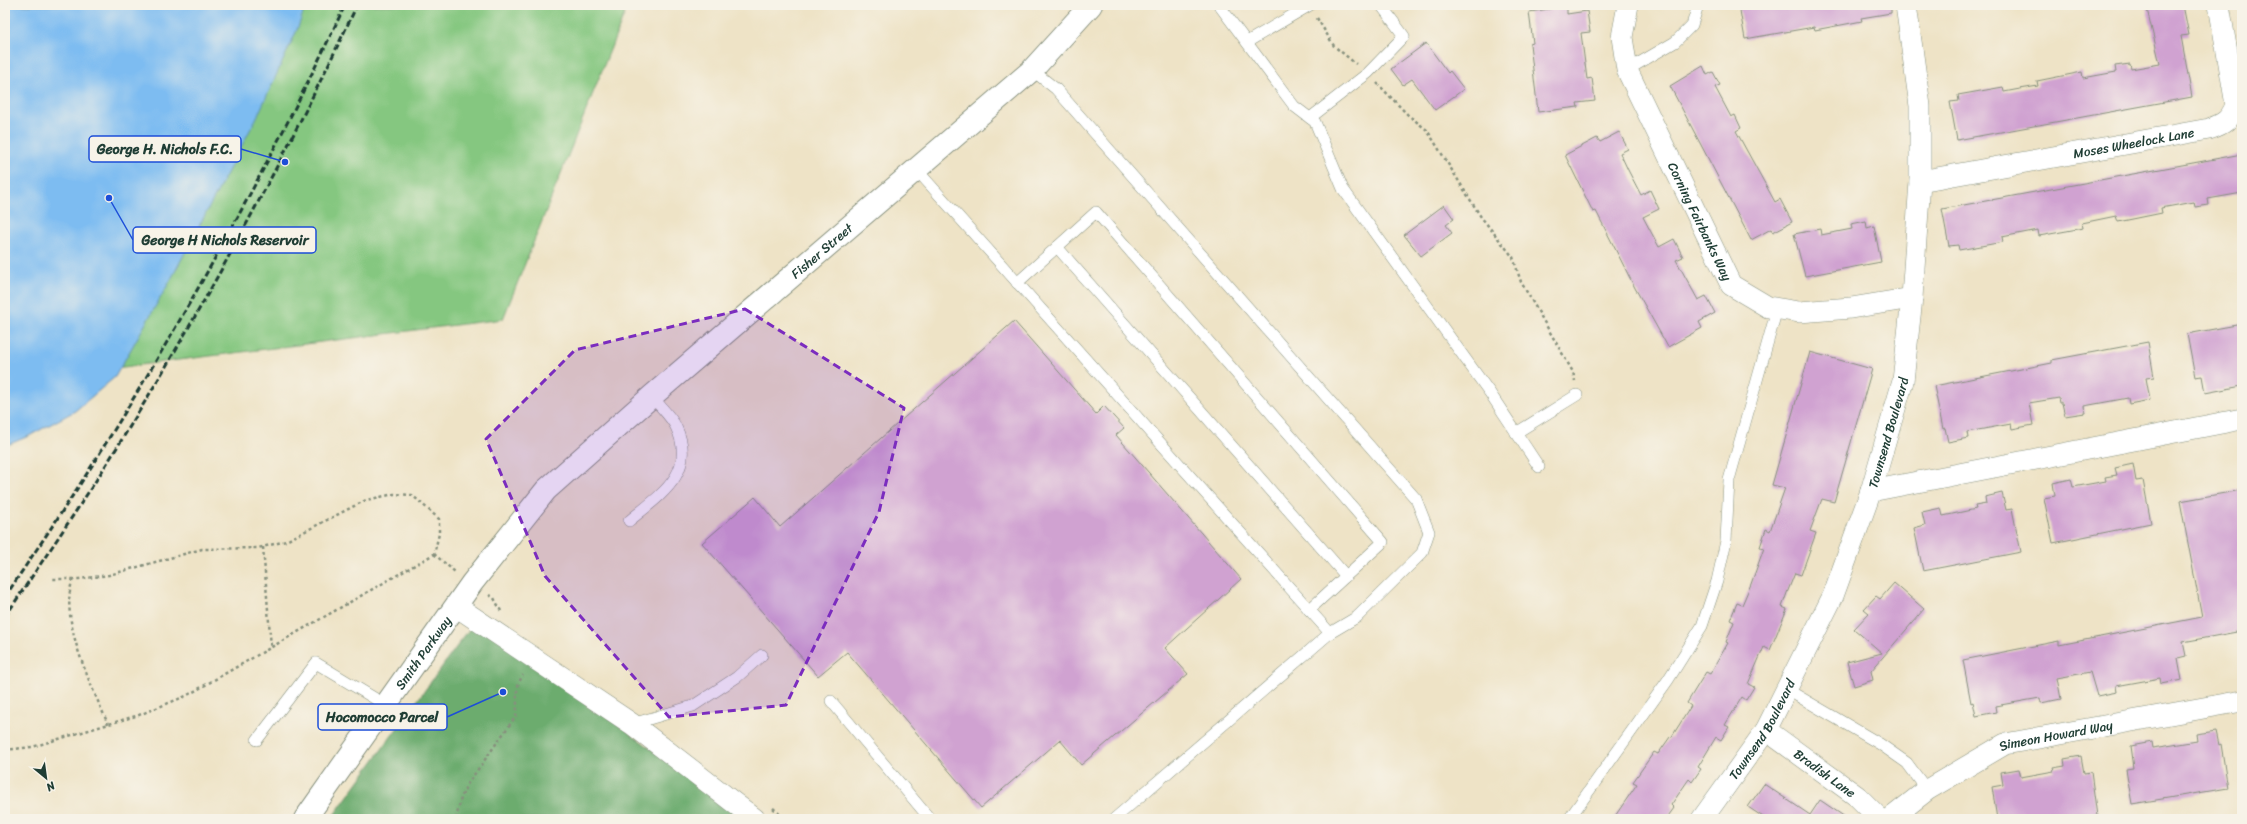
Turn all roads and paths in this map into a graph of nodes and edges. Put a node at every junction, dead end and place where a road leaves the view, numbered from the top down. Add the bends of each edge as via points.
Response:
1 (1092, 5) edge
2 (1219, 5) edge
3 (1310, 5) edge
4 (1381, 5) edge
5 (1628, 5) edge
6 (1698, 5) edge
7 (1906, 5) edge
8 (2219, 5) edge
9 (1316, 16) dead end
10 (1247, 42) junction
11 (1032, 70) junction
12 (1627, 70) junction
13 (1368, 73) junction
14 (1310, 118) junction
15 (916, 170) junction
16 (1920, 180) junction
17 (1057, 247) junction
18 (1017, 283) junction
19 (1912, 298) junction
20 (1777, 309) junction
21 (1577, 395) joint
22 (652, 396) junction
23 (2242, 419) edge
24 (1516, 433) junction
25 (1539, 467) dead end
26 (546, 490) joint
27 (1871, 491) junction
28 (629, 521) dead end
29 (263, 546) junction
30 (434, 554) junction
31 (1346, 576) junction
32 (53, 579) dead end
33 (73, 579) junction
34 (472, 583) junction
35 (456, 606) junction
36 (1309, 610) junction
37 (502, 612) dead end
38 (1330, 633) junction
39 (271, 647) junction
40 (762, 655) dead end
41 (534, 659) junction
42 (1786, 689) junction
43 (831, 701) dead end
44 (2242, 701) edge
45 (384, 704) junction
46 (108, 724) junction
47 (632, 724) junction
48 (1766, 730) junction
49 (257, 740) dead end
50 (5, 750) edge
51 (1927, 790) junction
52 (305, 819) edge
53 (456, 819) edge
54 (755, 819) edge
55 (930, 819) edge
56 (1114, 819) edge
57 (1569, 819) edge
58 (1702, 819) edge
59 (1880, 819) edge
60 (1890, 819) edge

1 - 11 street, Fisher Street
2 - 10 lane
3 - 10 lane
4 - 13 lane via 1404,36
5 - 12 street, Corning Fairbanks Way via 1622,37
6 - 12 lane via 1692,25 1675,42
7 - 16 street, Townsend Boulevard via 1920,106
8 - 16 street, Moses Wheelock Lane via 2236,105 2232,117 2224,124 2210,129
9 - 13 path via 1334,46
10 - 14 lane via 1294,106
11 - 15 street, Fisher Street
11 - 38 lane via 1056,90 1416,499 1429,532 1422,553 1357,617
12 - 20 street, Corning Fairbanks Way via 1731,285 1768,307
13 - 14 lane
13 - 21 path via 1426,130 1481,217 1513,257 1521,282 1573,372
14 - 24 lane via 1315,122 1342,189
15 - 18 lane
15 - 22 street, Fisher Street
16 - 19 street, Townsend Boulevard
17 - 18 lane
17 - 31 lane
17 - 31 lane via 1096,212 1383,542
18 - 36 lane
19 - 20 street, Corning Fairbanks Way via 1851,308 1799,312
19 - 27 street, Townsend Boulevard via 1903,381
20 - 57 lane via 1729,480 1726,541 1717,582 1702,626 1668,680
21 - 24 lane
22 - 26 street, Fisher Street
22 - 28 lane via 676,426 681,440 682,461 676,480
23 - 27 street
24 - 25 lane
26 - 34 street, Smith Parkway
27 - 42 street, Townsend Boulevard via 1833,596
29 - 30 path via 286,541 366,500 405,494 412,495 439,519 439,534
29 - 33 path via 202,549 109,575
29 - 39 path
30 - 34 path
30 - 39 path
31 - 36 lane
32 - 33 path
33 - 46 path via 69,610 74,632
34 - 35 street, Smith Parkway
34 - 37 path via 494,598
35 - 41 street
35 - 45 street, Smith Parkway
36 - 38 lane
38 - 56 lane
39 - 46 path via 186,696 139,715
40 - 47 lane via 737,676 693,706
41 - 47 street
41 - 53 path via 518,684 516,716 466,786
42 - 48 street, Townsend Boulevard
42 - 51 lane via 1880,744 1907,763
43 - 55 lane
44 - 51 street, Simeon Howard Way via 2005,744
45 - 49 lane via 316,662
45 - 52 street, Smith Parkway
46 - 50 path via 32,747
47 - 54 street
48 - 58 street, Townsend Boulevard
48 - 59 street, Bradish Lane via 1858,797
51 - 60 street, Simeon Howard Way

